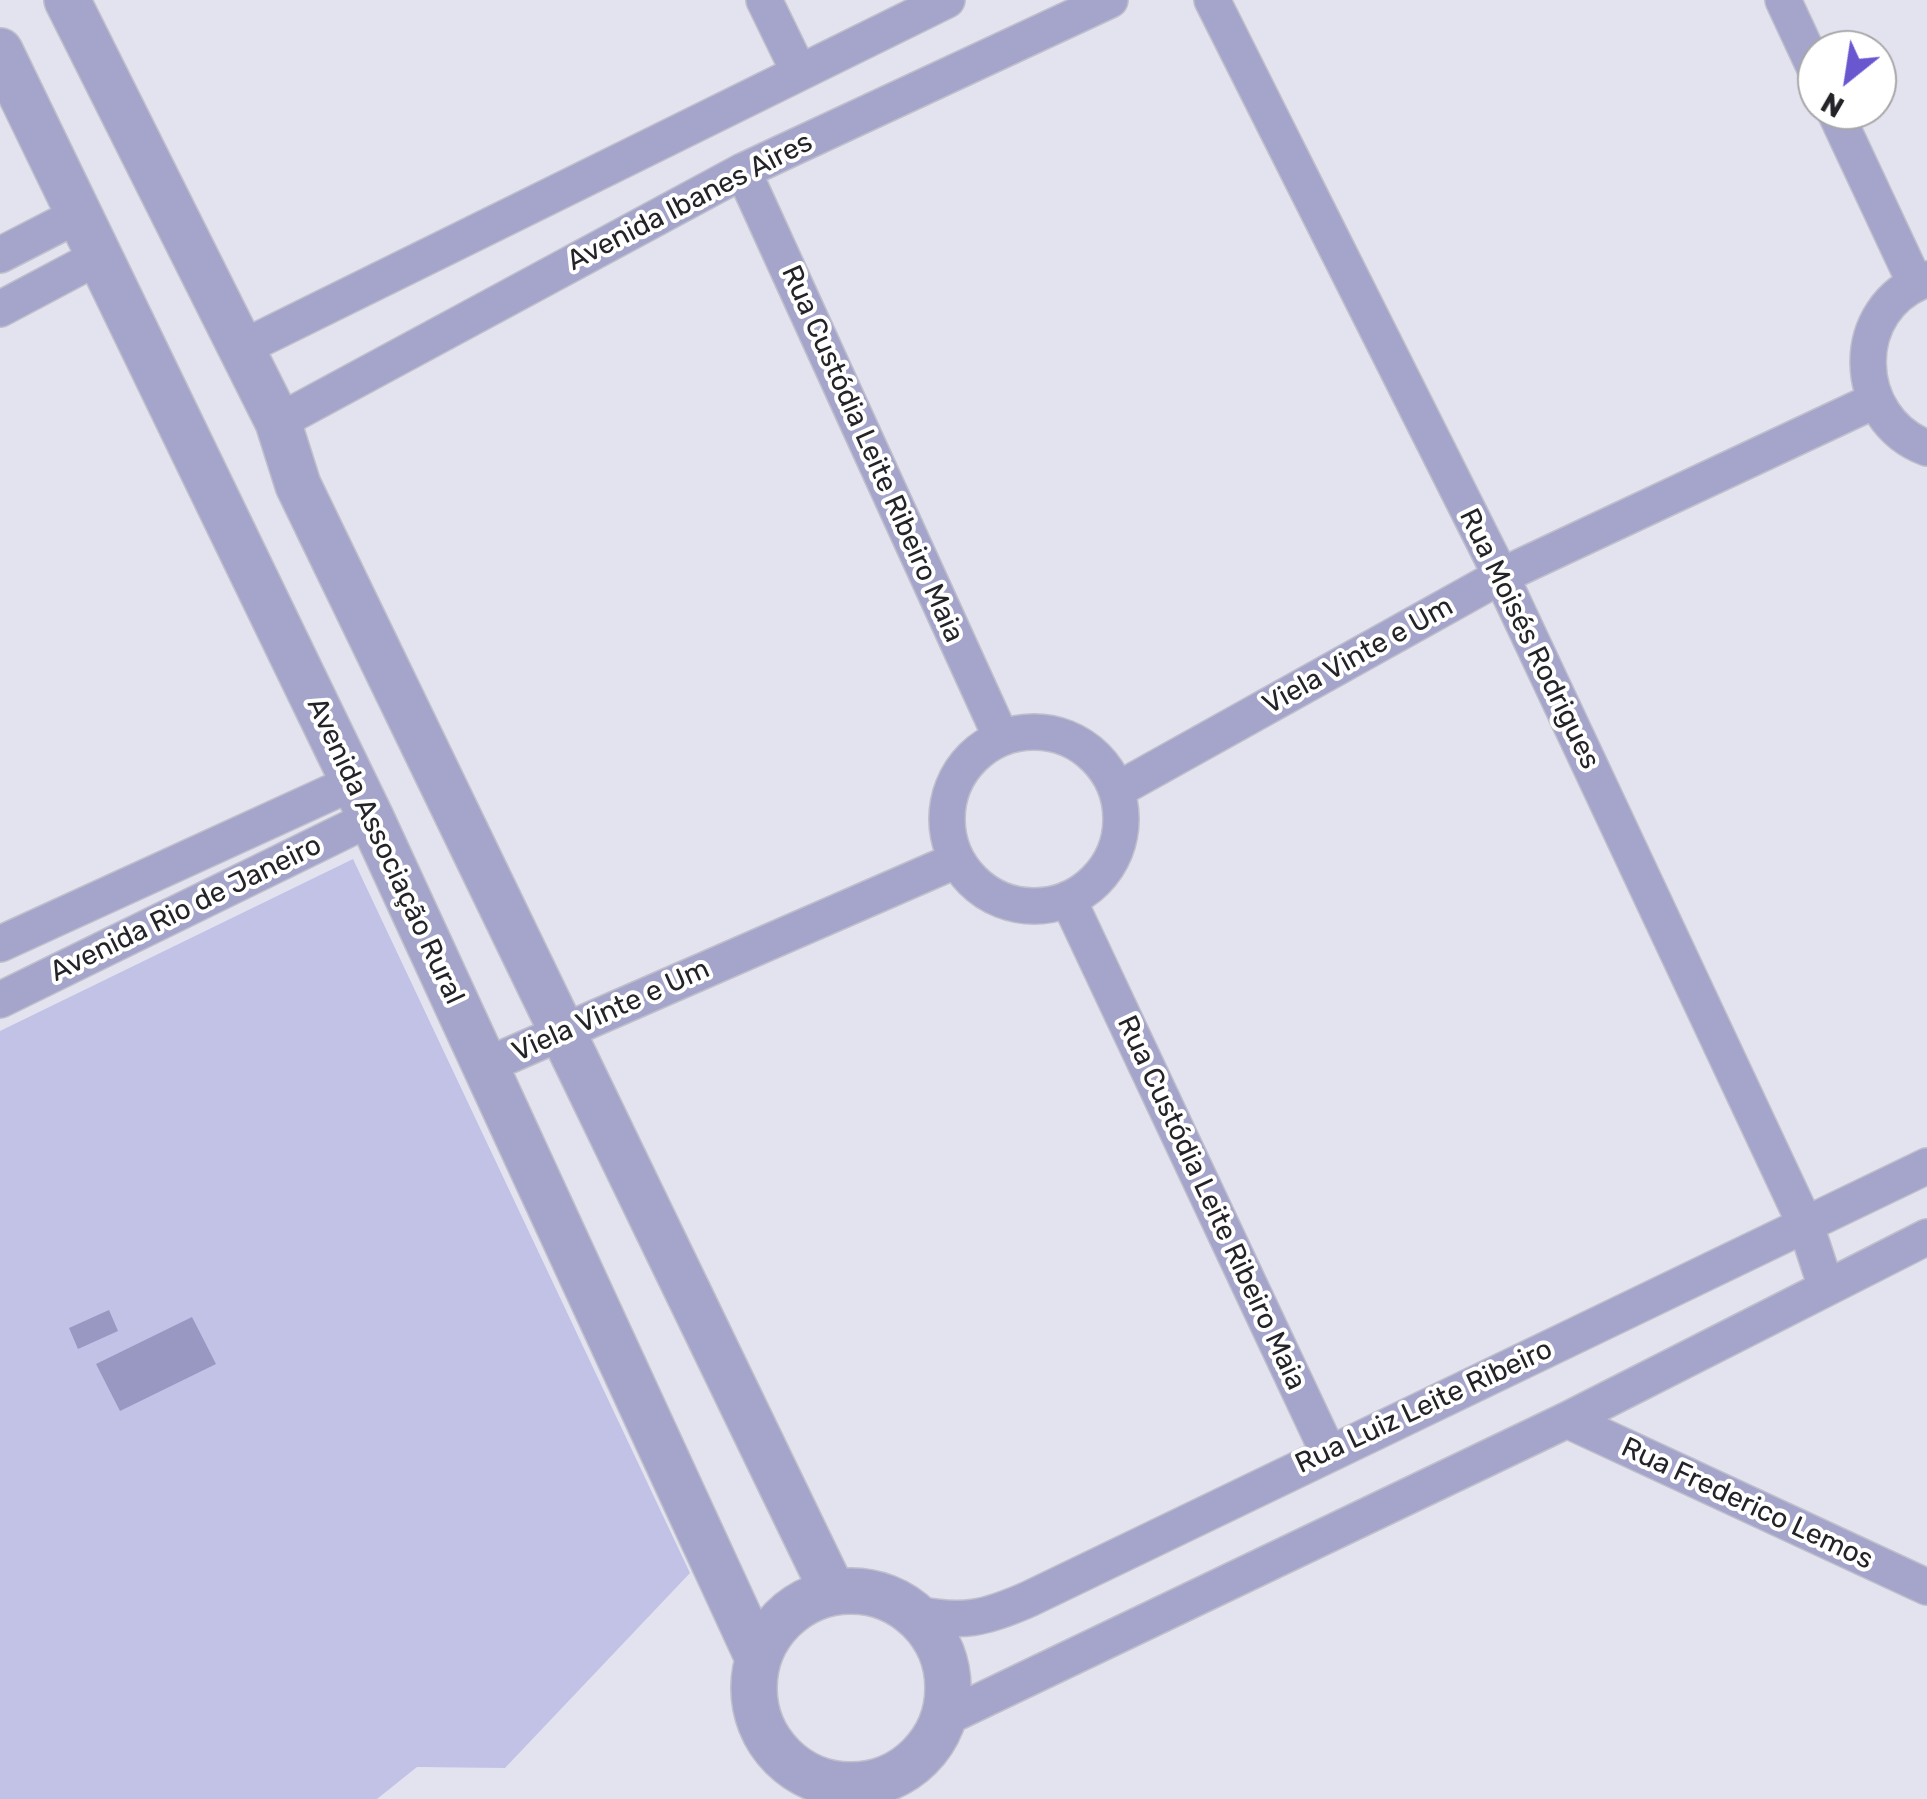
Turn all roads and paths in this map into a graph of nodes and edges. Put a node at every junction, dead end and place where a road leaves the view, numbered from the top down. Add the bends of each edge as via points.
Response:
1 (67, 0) edge
2 (764, 0) edge
3 (947, 0) edge
4 (1110, 0) edge
5 (1212, 0) edge
6 (1784, 0) edge
7 (1798, 30) edge
8 (0, 51) edge
9 (799, 72) junction
10 (1844, 130) edge
11 (744, 171) junction
12 (78, 215) junction
13 (0, 254) edge
14 (98, 257) junction
15 (1921, 281) edge
16 (0, 310) edge
17 (242, 348) junction
18 (1874, 401) junction
19 (278, 422) junction
20 (1927, 448) edge
21 (298, 485) junction
22 (228, 515) junction
23 (1501, 576) junction
24 (1001, 737) junction
25 (1117, 790) junction
26 (362, 800) junction
27 (957, 860) junction
28 (1068, 899) junction
29 (0, 944) edge
30 (0, 1000) edge
31 (562, 1032) junction
32 (486, 1066) junction
33 (1927, 1166) edge
34 (1806, 1226) junction
35 (1927, 1237) edge
36 (1826, 1287) junction
37 (1567, 1420) junction
38 (1328, 1452) junction
39 (1927, 1587) edge
40 (833, 1592) junction
41 (914, 1614) junction
42 (758, 1658) junction
43 (944, 1718) junction
44 (892, 1786) edge
45 (809, 1787) edge

1 - 17 street
2 - 9 street
3 - 9 street
4 - 11 street, Avenida Ibanes Aires
5 - 23 street, Rua Moisés Rodrigues
6 - 7 street
8 - 12 street, Avenida Associação Rural
9 - 17 street
10 - 15 street
11 - 19 street, Avenida Ibanes Aires
11 - 24 street, Rua Custódia Leite Ribeiro Maia
12 - 13 street
12 - 14 street, Avenida Associação Rural
14 - 16 street
14 - 22 street, Avenida Associação Rural
15 - 18 street via 1892,300 1872,334 1867,375
17 - 19 street
18 - 20 street via 1890,424
18 - 23 street, Viela Vinte e Um
19 - 21 street
21 - 22 street
21 - 31 street
22 - 26 street, Avenida Associação Rural
23 - 25 street, Viela Vinte e Um
23 - 34 street, Rua Moisés Rodrigues
24 - 25 street via 1057,734 1083,746
24 - 27 street via 957,776 947,833
25 - 28 street via 1120,829 1108,866
26 - 29 street, Avenida Rio de Janeiro
26 - 30 street, Avenida Rio de Janeiro
26 - 32 street, Avenida Associação Rural
27 - 28 street via 973,881 1018,904
27 - 31 street, Viela Vinte e Um
28 - 38 street, Rua Custódia Leite Ribeiro Maia
31 - 32 street, Viela Vinte e Um
31 - 40 street
32 - 42 street, Avenida Associação Rural
33 - 34 street, Rua Luiz Leite Ribeiro
34 - 36 street, Rua Moisés Rodrigues
34 - 38 street, Rua Luiz Leite Ribeiro
35 - 36 street
36 - 37 street
37 - 39 street, Rua Frederico Lemos
37 - 43 street
38 - 41 street, Rua Luiz Leite Ribeiro via 991,1616 958,1622
40 - 41 street via 862,1592
40 - 42 street via 786,1615
41 - 43 street via 945,1662
42 - 45 street via 757,1712 767,1738
43 - 44 street via 931,1745
44 - 45 street

